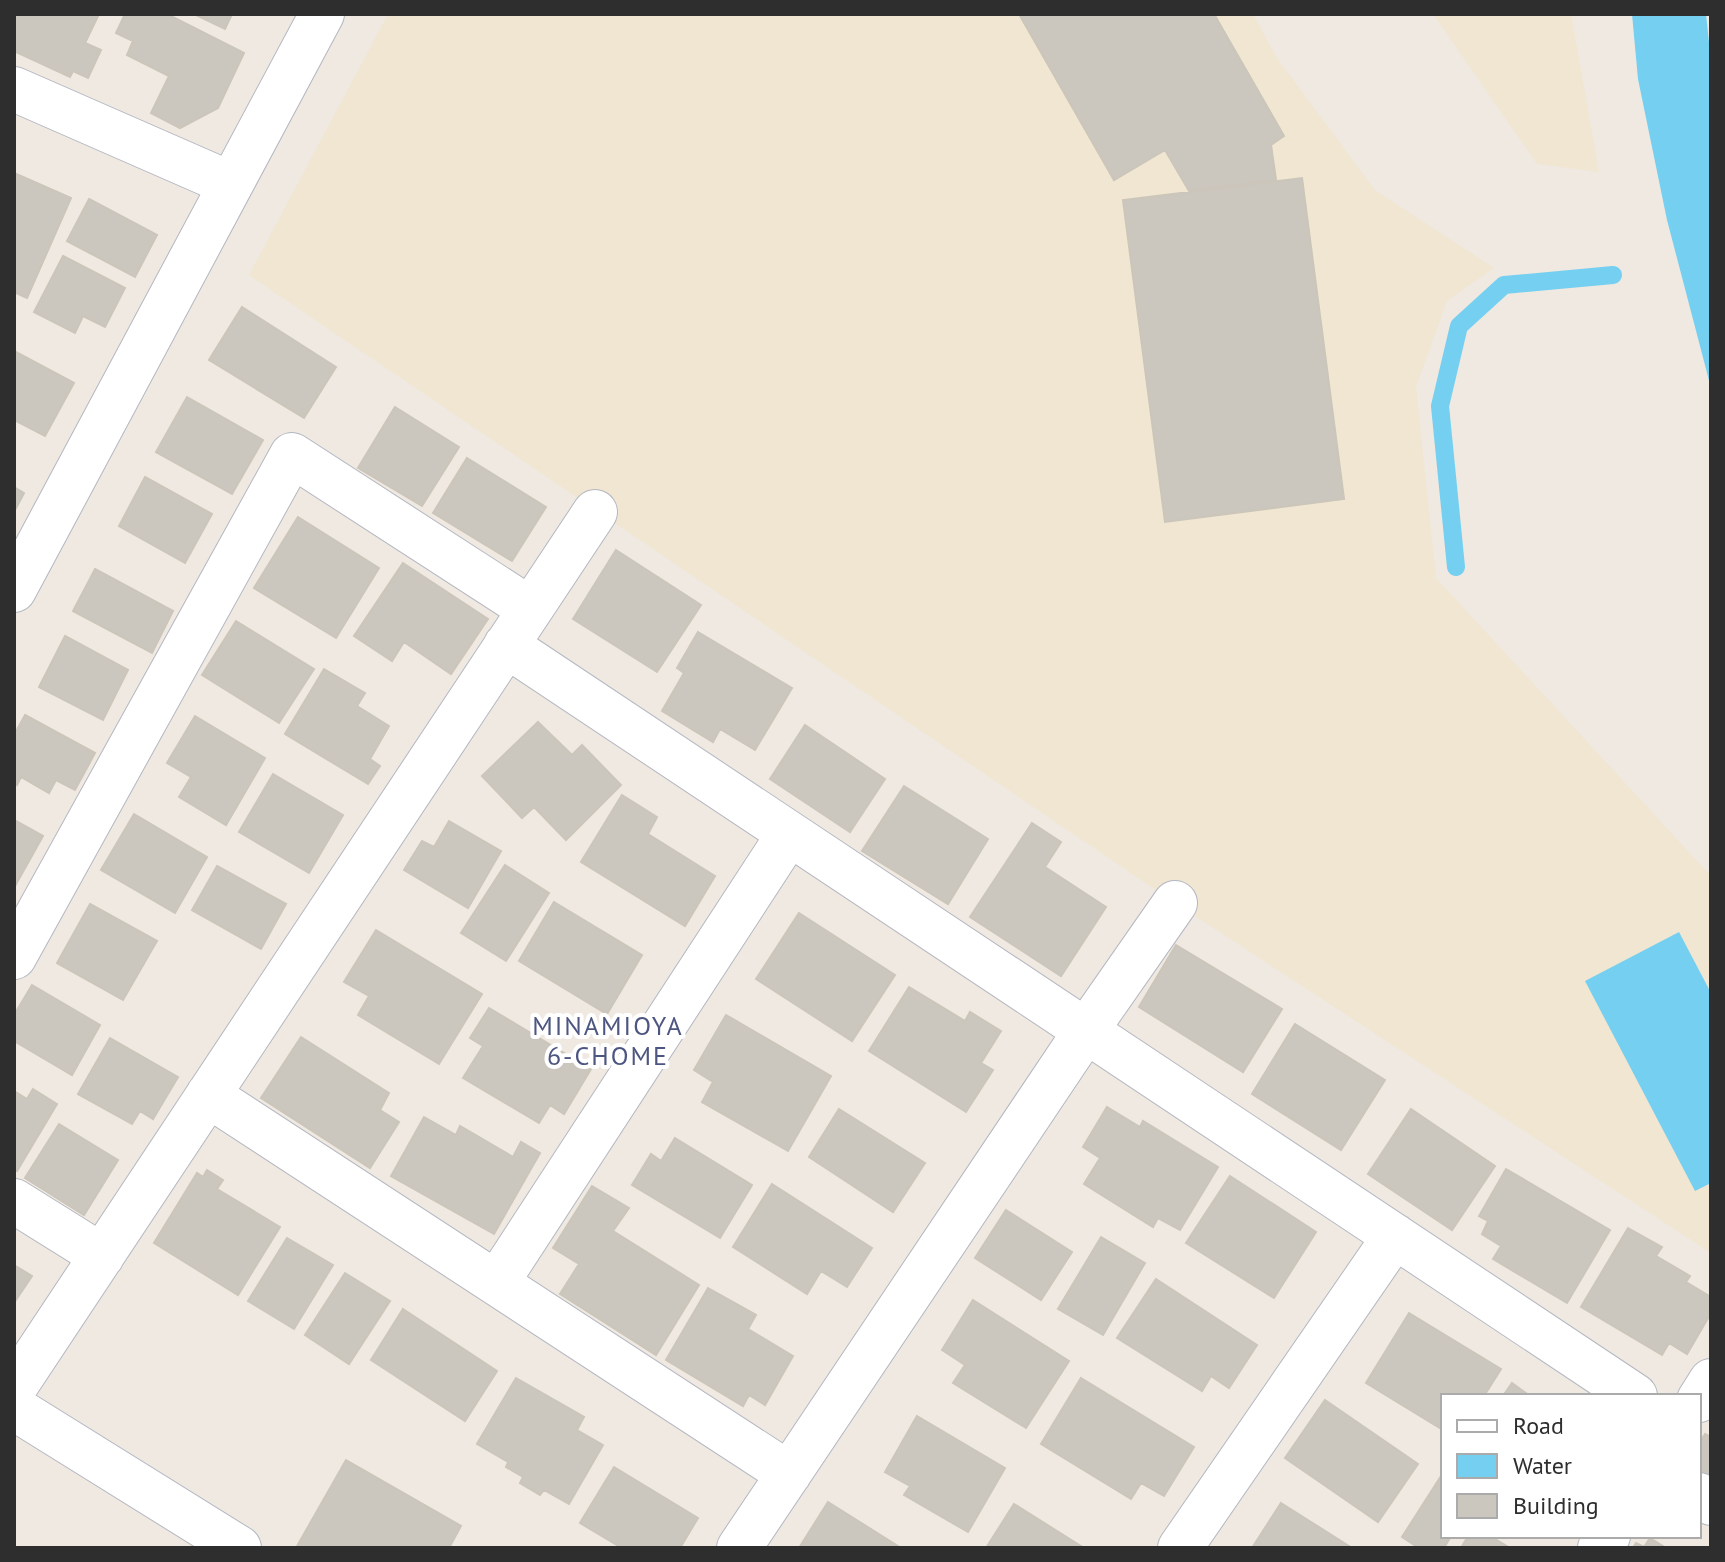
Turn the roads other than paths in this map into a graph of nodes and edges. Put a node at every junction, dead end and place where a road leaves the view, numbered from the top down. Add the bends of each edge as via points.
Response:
1 (322, 14) edge
2 (14, 89) edge
3 (231, 184) junction
4 (595, 512) dead end
5 (14, 590) edge
6 (530, 609) junction
7 (506, 645) junction
8 (789, 834) junction
9 (1175, 903) dead end
10 (14, 957) edge
11 (1085, 1032) junction
12 (208, 1095) junction
13 (14, 1201) edge
14 (1395, 1236) junction
15 (102, 1256) junction
16 (497, 1282) junction
17 (14, 1388) edge
18 (1632, 1394) edge
19 (14, 1408) edge
20 (789, 1474) junction
21 (239, 1548) edge
22 (739, 1548) edge
23 (1180, 1548) edge

1 - 3 street
2 - 3 street
3 - 5 street
4 - 6 street
6 - 7 street
6 - 10 street via 292,455
7 - 8 street
7 - 12 street
8 - 11 street
8 - 16 street
9 - 11 street
11 - 14 street
11 - 20 street
12 - 15 street
12 - 16 street
13 - 15 street
14 - 18 street
14 - 23 street
15 - 17 street
16 - 20 street
19 - 21 street
20 - 22 street

